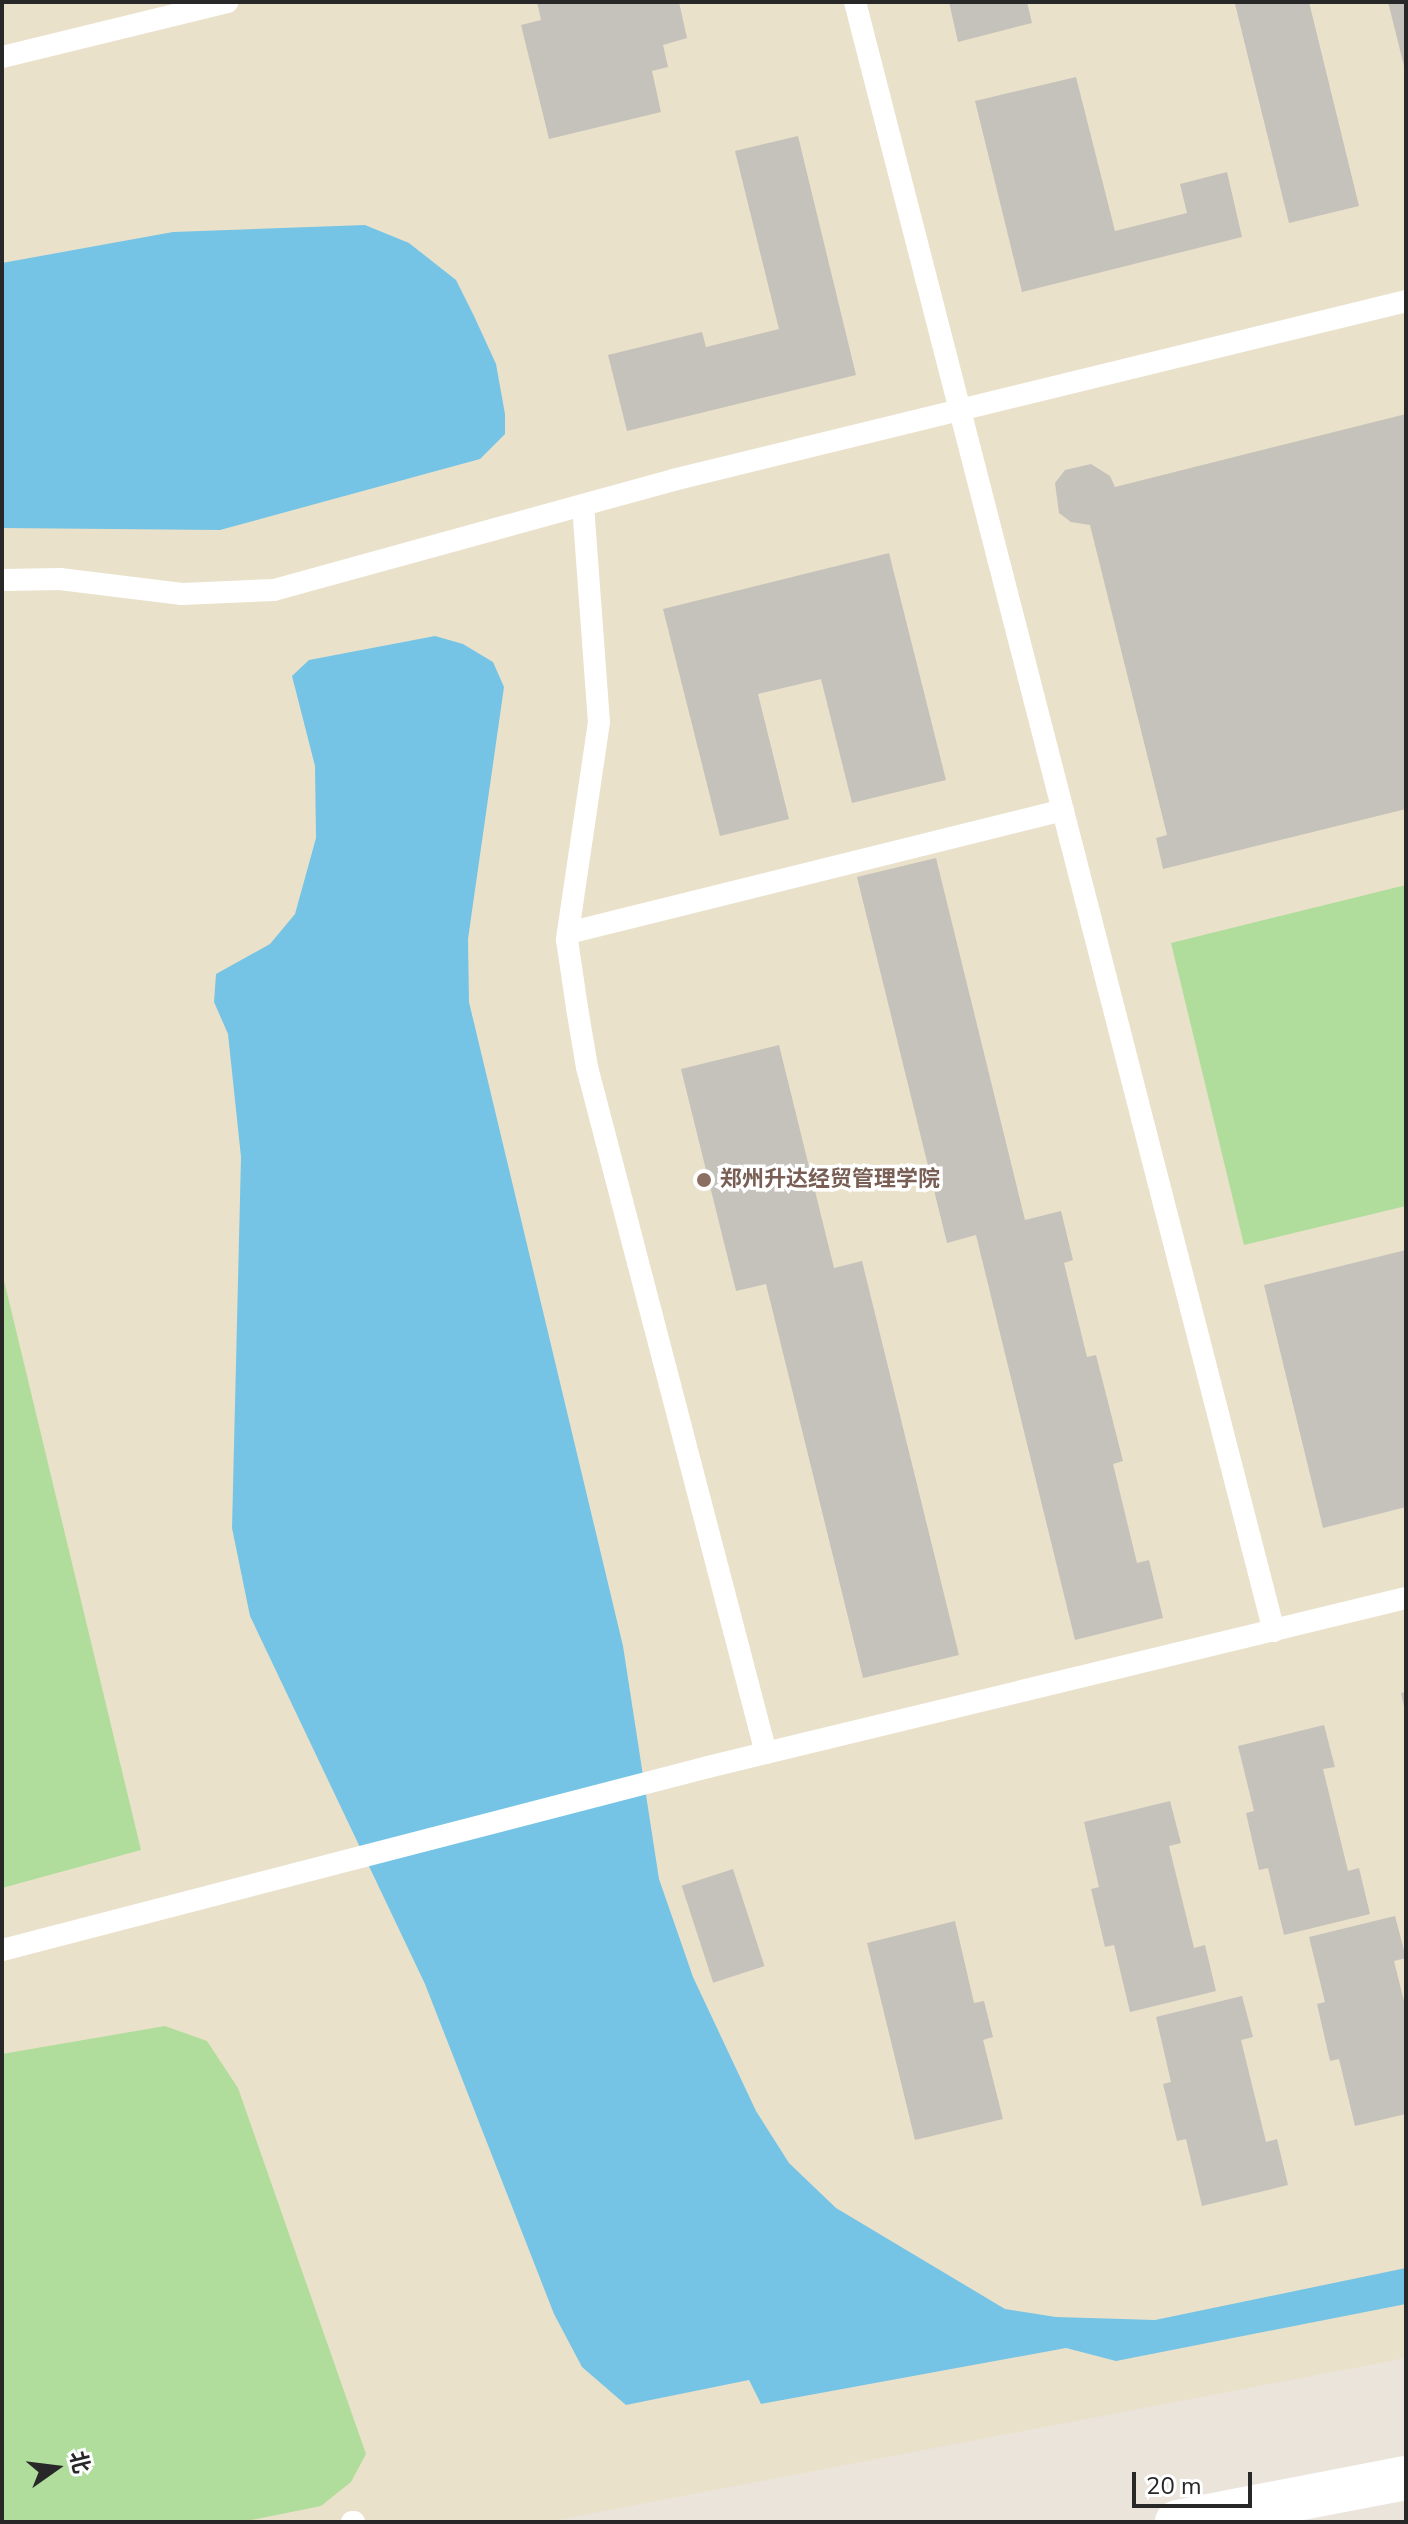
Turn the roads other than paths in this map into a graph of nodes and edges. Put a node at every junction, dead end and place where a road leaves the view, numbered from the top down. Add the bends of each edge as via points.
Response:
1 (227, 2) edge
2 (855, 2) edge
3 (2, 57) edge
4 (1406, 301) edge
5 (960, 410) junction
6 (583, 505) junction
7 (2, 580) edge
8 (1063, 810) junction
9 (568, 933) junction
10 (1406, 1598) edge
11 (1274, 1631) junction
12 (766, 1753) junction
13 (2, 1950) edge
14 (1406, 2478) edge
15 (1177, 2522) edge

1 - 3 lane
2 - 5 lane
4 - 5 lane
5 - 6 lane
5 - 8 lane
6 - 7 lane via 274,590 182,594 60,579
6 - 9 lane via 599,722
8 - 9 lane
8 - 11 lane
9 - 12 lane via 587,1067
10 - 11 lane
11 - 12 lane
12 - 13 lane
14 - 15 main road

